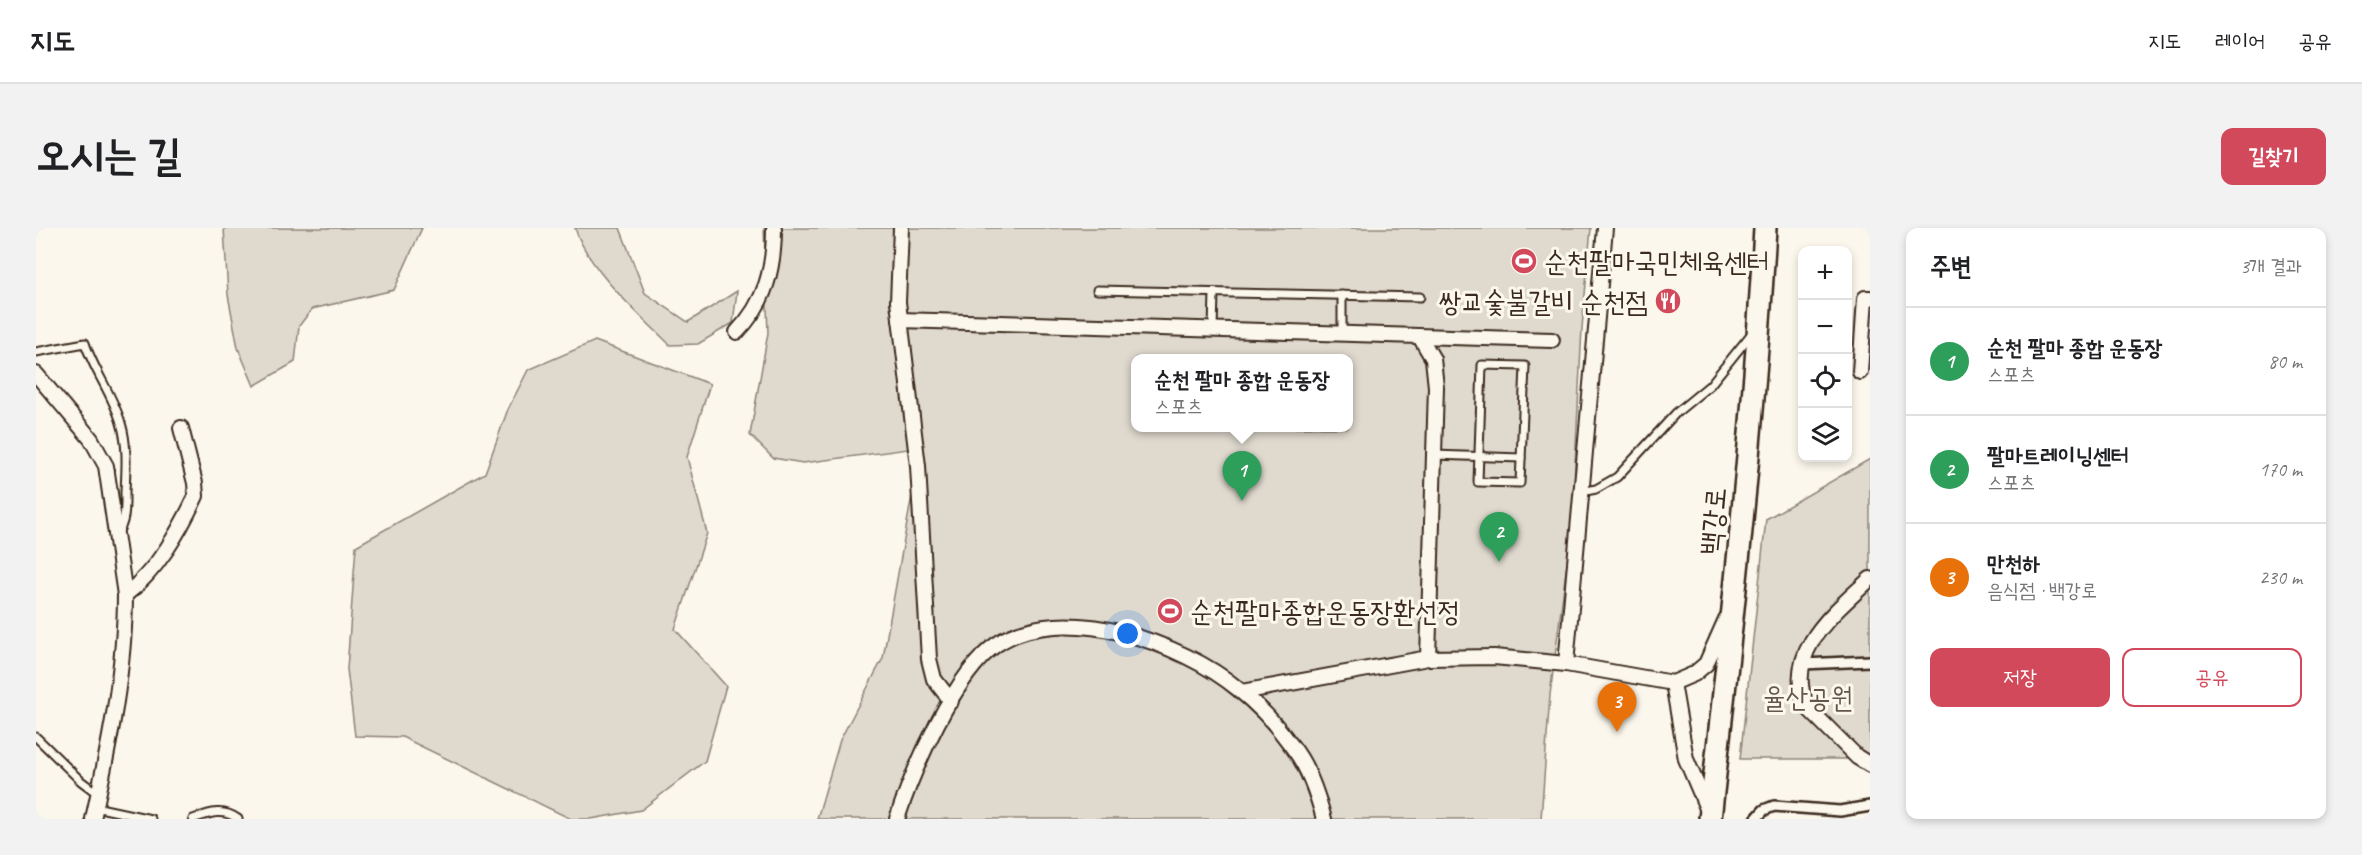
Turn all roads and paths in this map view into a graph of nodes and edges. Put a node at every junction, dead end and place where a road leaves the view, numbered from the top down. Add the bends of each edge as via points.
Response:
1 (774, 228) edge
2 (901, 228) edge
3 (1605, 228) edge
4 (1765, 228) edge
5 (1097, 290) dead end
6 (1214, 293) junction
7 (1342, 296) junction
8 (1420, 297) dead end
9 (1870, 298) edge
10 (900, 320) junction
11 (1760, 324) junction
12 (1213, 329) junction
13 (737, 332) dead end
14 (1342, 333) junction
15 (1420, 337) junction
16 (1552, 340) dead end
17 (36, 352) edge
18 (1860, 372) dead end
19 (36, 374) edge
20 (181, 428) dead end
21 (1434, 455) junction
22 (1479, 456) junction
23 (1521, 458) junction
24 (1581, 492) junction
25 (117, 532) junction
26 (1870, 579) edge
27 (125, 595) junction
28 (1734, 597) junction
29 (1428, 658) junction
30 (1870, 661) edge
31 (1566, 664) junction
32 (1803, 664) junction
33 (1673, 683) junction
34 (1242, 692) junction
35 (951, 701) junction
36 (36, 737) edge
37 (1870, 765) edge
38 (98, 793) junction
39 (1870, 806) edge
40 (94, 813) edge
41 (1710, 818) edge
42 (151, 819) edge
43 (194, 819) edge
44 (238, 819) edge
45 (897, 819) edge
46 (1324, 819) edge
47 (1756, 819) edge

1 - 13 street via 771,275
2 - 10 street
3 - 24 street
4 - 11 main road, 백강로
5 - 6 lane
6 - 7 lane
6 - 12 lane
7 - 8 lane
7 - 14 lane
9 - 18 street via 1865,297
10 - 12 street
10 - 35 street via 918,466 929,659 934,679
11 - 24 lane via 1710,385 1676,413 1617,477
11 - 28 main road, 백강로
12 - 14 street
14 - 15 street
15 - 16 street
15 - 21 street via 1435,369
17 - 25 lane via 85,343 92,366 114,404 122,424 126,456 124,516
19 - 25 street via 99,449 106,466
20 - 27 street via 196,496 156,566
21 - 22 lane
21 - 29 street
22 - 23 lane
22 - 23 lane via 1478,482 1520,483
22 - 23 lane via 1482,364 1525,366
24 - 31 street
25 - 27 street
26 - 32 street via 1815,632
27 - 38 street via 116,696
28 - 33 street via 1706,664
28 - 41 main road, 백강로
29 - 31 street via 1494,657
29 - 34 street
30 - 32 street
31 - 33 street
32 - 37 street via 1802,691 1807,707 1857,758
33 - 41 street via 1686,759
34 - 35 street via 1188,657 1125,634 1078,627 1037,627 1000,642 985,653
34 - 46 street via 1292,746 1317,793
35 - 45 street
36 - 38 lane via 81,782
38 - 40 street
39 - 47 street via 1840,811 1774,806
40 - 42 lane
43 - 44 lane via 222,812

